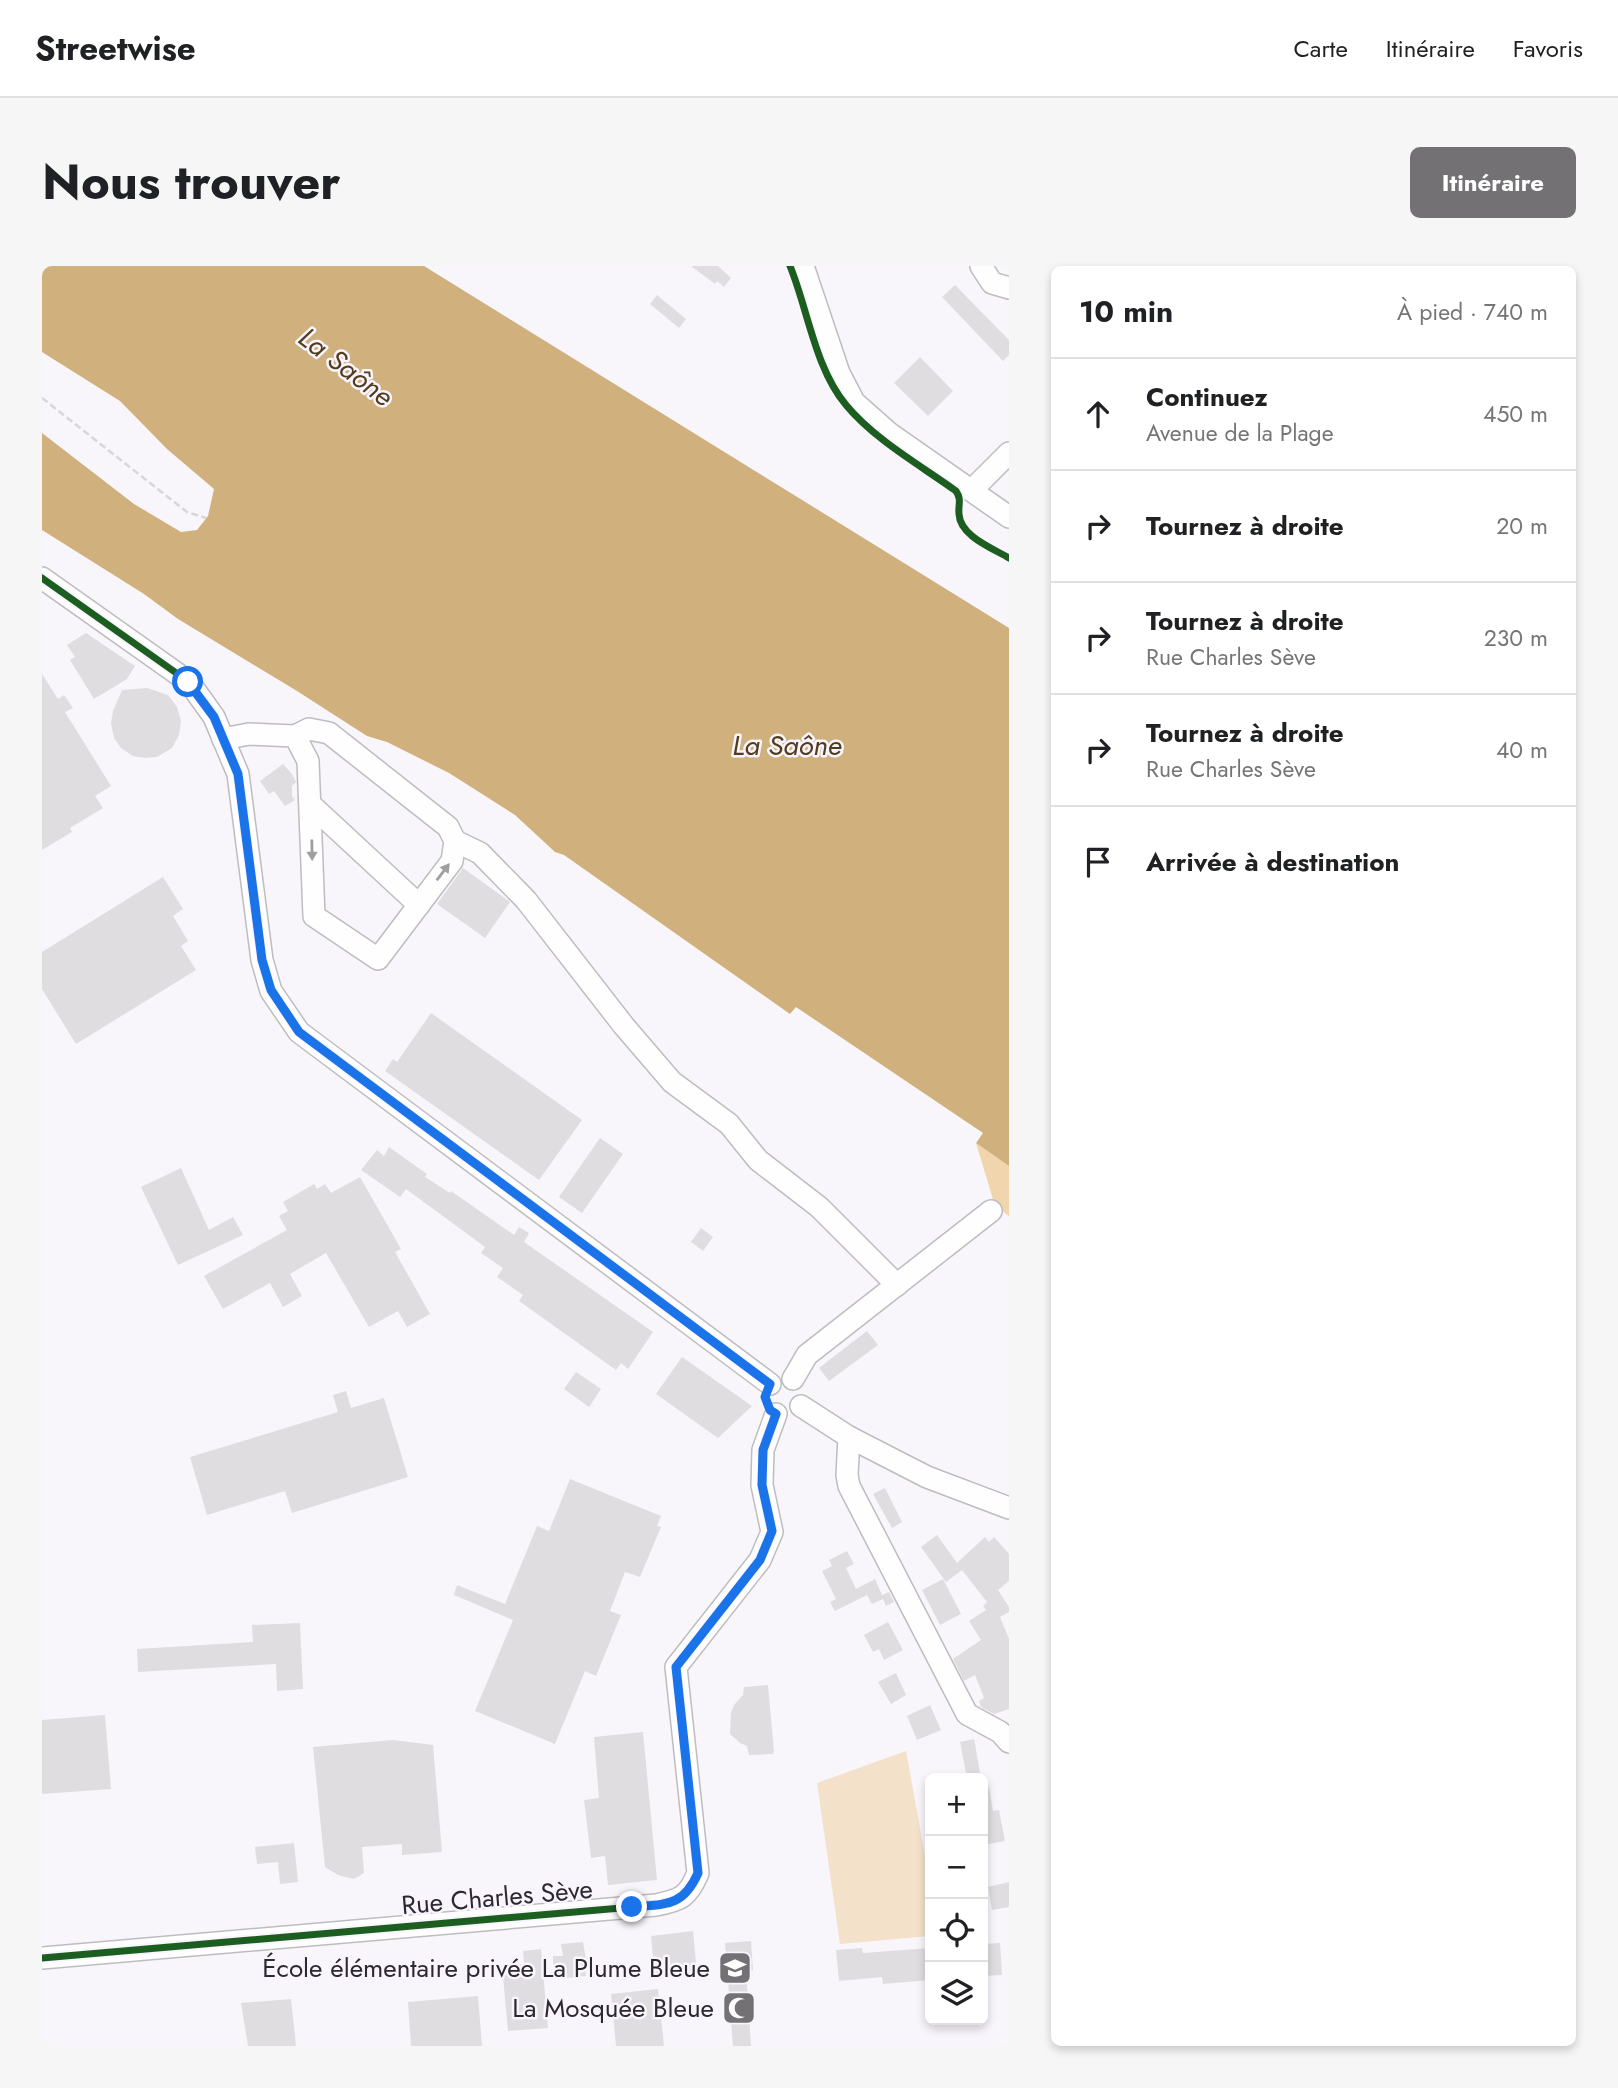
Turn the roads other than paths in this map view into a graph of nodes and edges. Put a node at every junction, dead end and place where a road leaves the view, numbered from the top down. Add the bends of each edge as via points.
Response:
1 (803, 266) edge
2 (981, 266) edge
3 (1009, 288) edge
4 (1009, 453) edge
5 (972, 490) junction
6 (1009, 517) edge
7 (42, 578) edge
8 (295, 736) junction
9 (223, 739) junction
10 (311, 806) junction
11 (456, 841) junction
12 (419, 905) junction
13 (991, 1211) dead end
14 (897, 1285) junction
15 (793, 1379) junction
16 (770, 1384) junction
17 (801, 1406) junction
18 (776, 1414) junction
19 (849, 1437) junction
20 (1009, 1507) edge
21 (1009, 1742) edge
22 (42, 1958) edge

1 - 5 street via 851,398 889,433
2 - 3 street via 992,283
4 - 5 street
5 - 6 street
7 - 9 street via 188,682 214,717
8 - 9 street via 249,734
8 - 10 street via 308,761
8 - 11 street via 309,729 329,733 448,827
9 - 16 street via 238,774 262,960 271,990 299,1032
10 - 12 street
10 -> 12 street via 314,916 379,959
12 -> 11 street via 452,861
11 - 14 street via 480,853 526,900 672,1082 729,1124 758,1160 819,1207
13 - 14 street
14 - 15 street via 807,1355
15 - 16 street via 780,1378
15 - 17 street via 803,1394
16 - 18 street via 765,1397
17 - 18 street via 790,1415
17 - 19 street
18 - 22 street, Rue Charles Sève via 763,1450 762,1485 772,1531 760,1560 676,1667 698,1873 690,1892 656,1905
19 - 20 street via 927,1477
19 - 21 street via 849,1486 967,1714

